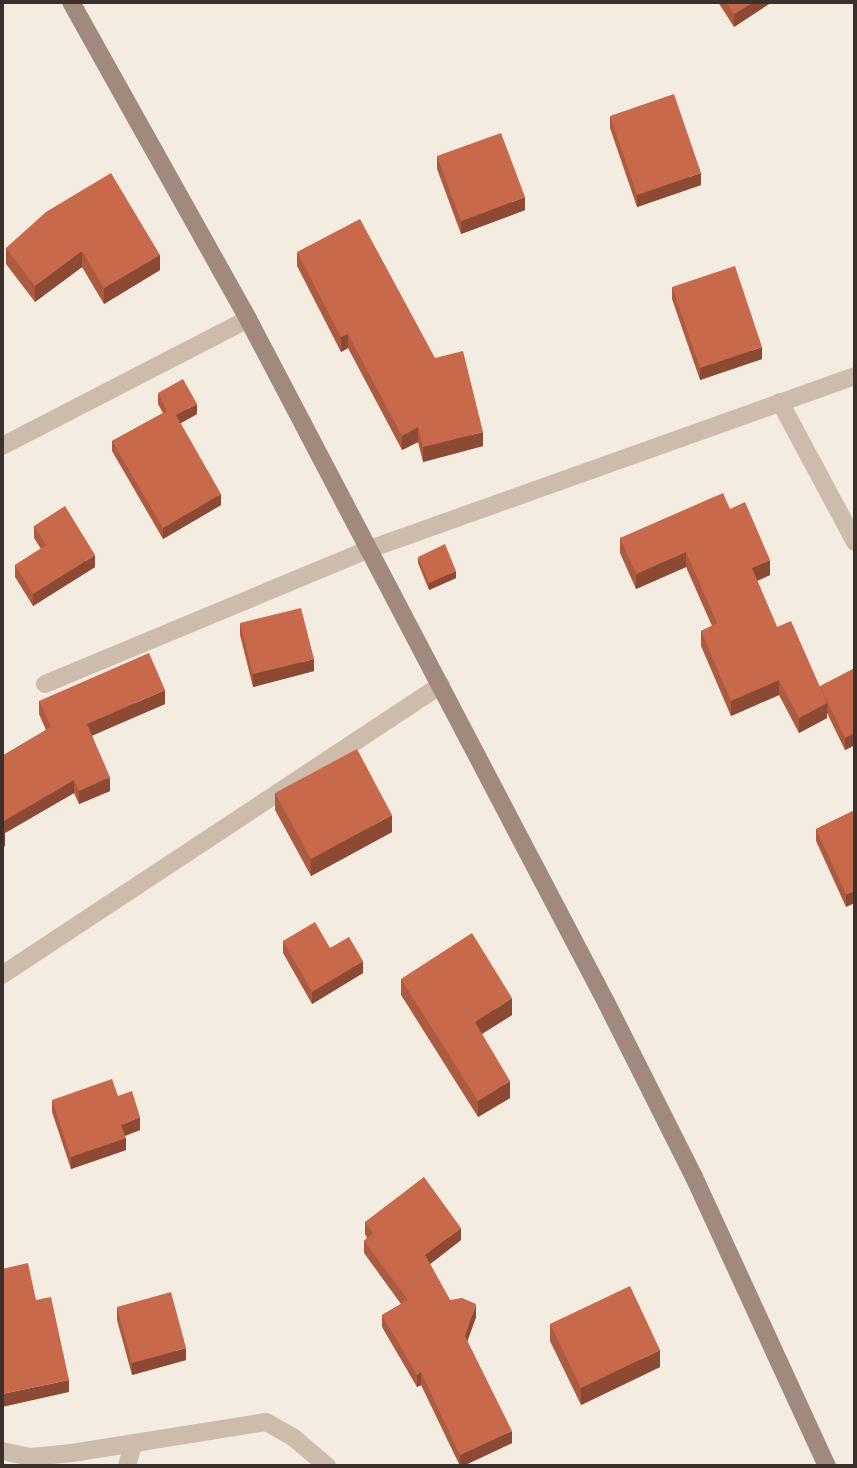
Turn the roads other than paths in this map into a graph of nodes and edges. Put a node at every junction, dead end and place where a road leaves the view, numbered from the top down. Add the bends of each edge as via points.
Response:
1 (71, 2) edge
2 (248, 318) junction
3 (855, 376) edge
4 (780, 401) junction
5 (2, 446) edge
6 (855, 542) edge
7 (370, 549) junction
8 (45, 684) dead end
9 (441, 685) junction
10 (2, 975) edge
11 (133, 1445) junction
12 (2, 1451) edge
13 (127, 1466) edge
14 (327, 1466) edge
15 (827, 1466) edge

1 - 2 street
2 - 5 street
2 - 7 street
3 - 4 street
4 - 6 street
4 - 7 street
7 - 8 street
7 - 9 street
9 - 10 street
9 - 15 street via 694,1177
11 - 12 street via 31,1457
11 - 13 street
11 - 14 street via 265,1422 293,1437

